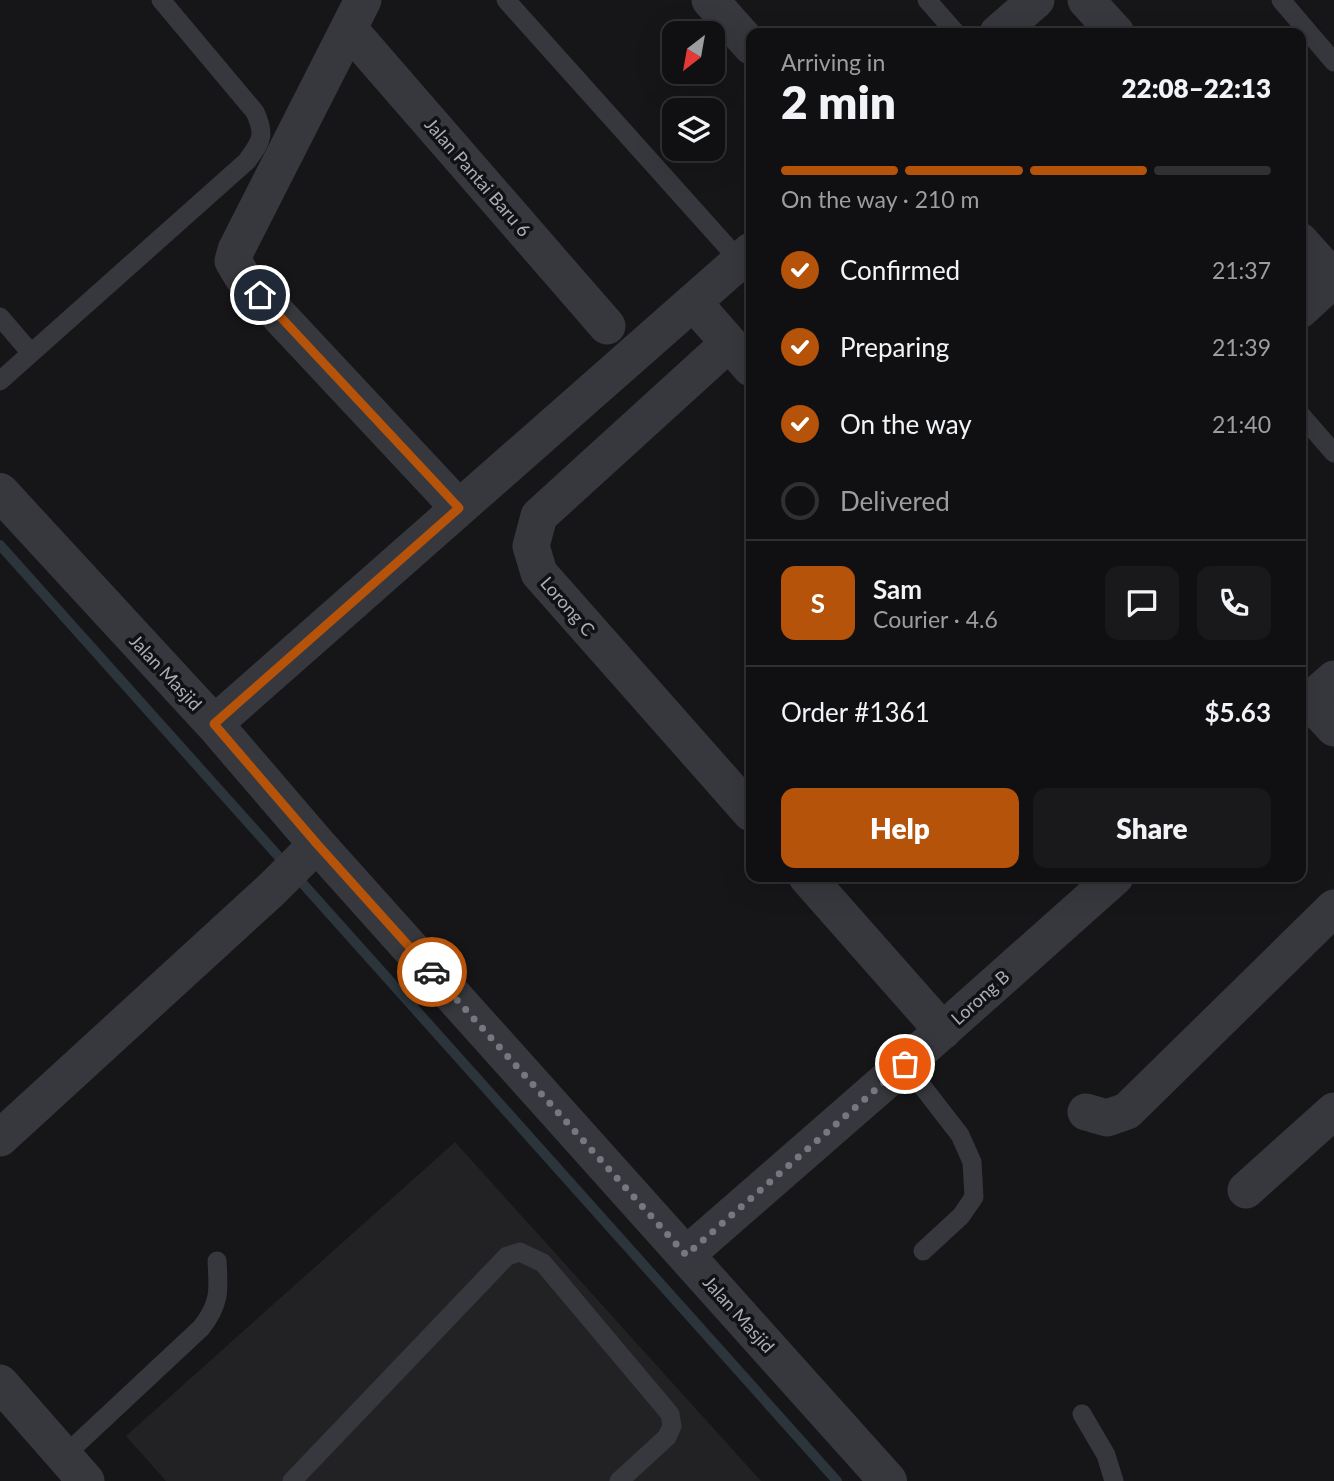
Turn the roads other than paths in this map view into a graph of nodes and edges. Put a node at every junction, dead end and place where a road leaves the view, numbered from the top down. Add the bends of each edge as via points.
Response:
1 (160, 0) edge
2 (506, 0) edge
3 (710, 0) edge
4 (927, 0) edge
5 (1036, 0) edge
6 (1086, 0) edge
7 (1281, 0) edge
8 (356, 14) edge
9 (952, 28) edge
10 (1004, 28) edge
11 (1111, 28) edge
12 (1305, 28) edge
13 (1306, 29) edge
14 (746, 40) edge
15 (1334, 62) edge
16 (1306, 248) edge
17 (745, 256) edge
18 (1334, 279) edge
19 (693, 302) junction
20 (1306, 305) edge
21 (0, 317) edge
22 (607, 326) dead end
23 (31, 353) junction
24 (740, 355) edge
25 (0, 381) edge
26 (1306, 421) edge
27 (1334, 453) edge
28 (0, 492) edge
29 (459, 508) junction
30 (1315, 696) edge
31 (214, 724) junction
32 (1334, 728) edge
33 (746, 807) edge
34 (307, 853) junction
35 (811, 882) edge
36 (1109, 882) edge
37 (1334, 908) edge
38 (943, 1031) junction
39 (905, 1064) junction
40 (1334, 1111) edge
41 (1086, 1112) dead end
42 (0, 1138) edge
43 (1246, 1190) dead end
44 (923, 1251) dead end
45 (686, 1255) junction
46 (217, 1261) dead end
47 (0, 1383) edge
48 (1082, 1414) dead end
49 (75, 1469) edge
50 (292, 1481) edge
51 (619, 1481) edge
52 (888, 1481) edge
53 (1114, 1481) edge

1 - 23 lane via 255,112 262,127 261,141 247,161
2 - 17 lane
3 - 14 street
4 - 9 lane
5 - 10 street
6 - 11 street
7 - 12 lane
8 - 22 street, Jalan Pantai Baru 6
8 - 29 street via 233,261
13 - 15 lane
16 - 18 street
17 - 19 street
18 - 20 street
19 - 24 street
19 - 29 street
21 - 23 lane
23 - 25 lane
24 - 33 street, Lorong C via 539,516 531,547 539,573
26 - 27 lane
28 - 31 street, Jalan Masjid
29 - 31 street
30 - 32 street
31 - 34 street, Jalan Masjid
34 - 42 street
34 - 45 street, Jalan Masjid
35 - 38 street
36 - 38 street, Lorong B
37 - 41 street via 1127,1111 1107,1118
38 - 39 street, Lorong B
39 - 44 lane via 960,1135 972,1162 974,1197 961,1216
39 - 45 street, Lorong B
40 - 43 street
45 - 52 street, Jalan Masjid
46 - 49 lane via 219,1294 213,1312
47 - 49 street
48 - 53 lane via 1106,1455
50 - 51 lane via 507,1256 520,1252 543,1263 670,1414 672,1426 667,1437

